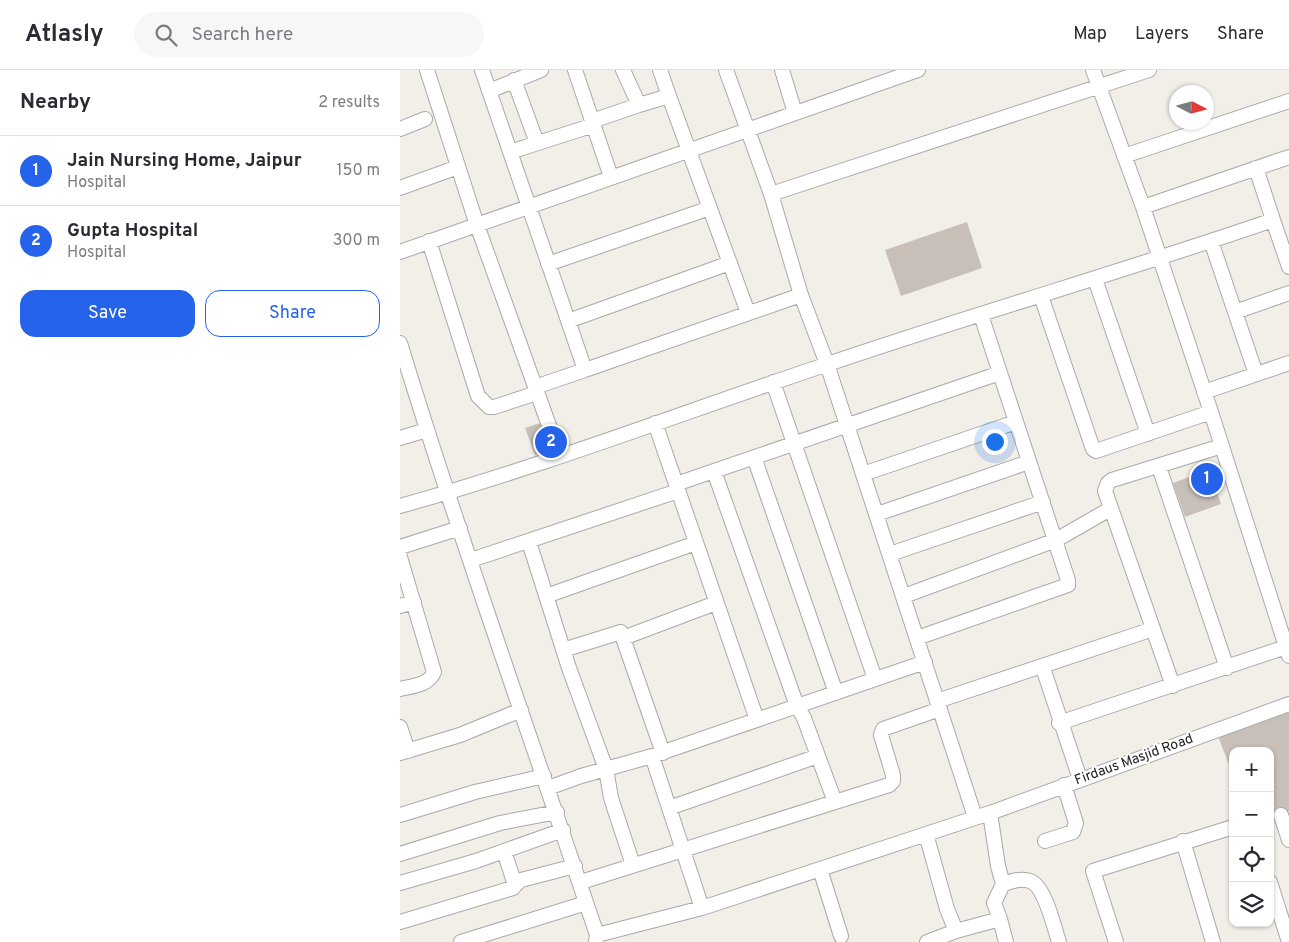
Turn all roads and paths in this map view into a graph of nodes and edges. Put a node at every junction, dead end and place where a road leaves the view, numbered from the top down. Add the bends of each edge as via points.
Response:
1 (427, 70) edge
2 (482, 70) edge
3 (541, 70) edge
4 (575, 70) edge
5 (623, 70) edge
6 (660, 70) edge
7 (726, 70) edge
8 (782, 70) edge
9 (918, 70) edge
10 (1093, 70) edge
11 (1149, 70) edge
12 (514, 80) junction
13 (1099, 87) junction
14 (489, 90) junction
15 (669, 96) junction
16 (1289, 101) edge
17 (639, 105) junction
18 (795, 113) junction
19 (425, 119) dead end
20 (593, 123) junction
21 (400, 129) edge
22 (748, 129) junction
23 (537, 144) junction
24 (688, 150) junction
25 (510, 152) junction
26 (1124, 156) junction
27 (1289, 157) edge
28 (458, 167) junction
29 (1256, 168) junction
30 (611, 177) junction
31 (400, 188) edge
32 (771, 194) junction
33 (528, 207) junction
34 (1143, 207) junction
35 (710, 208) junction
36 (1273, 220) junction
37 (476, 225) junction
38 (430, 241) junction
39 (1211, 241) junction
40 (400, 252) edge
41 (1159, 259) junction
42 (730, 263) junction
43 (548, 264) junction
44 (1289, 267) edge
45 (1095, 279) junction
46 (1289, 293) edge
47 (801, 295) junction
48 (1041, 296) junction
49 (1235, 312) junction
50 (748, 313) junction
51 (981, 315) junction
52 (568, 321) junction
53 (400, 343) edge
54 (1289, 363) edge
55 (827, 364) junction
56 (585, 370) junction
57 (1000, 373) junction
58 (1256, 374) junction
59 (405, 379) edge
60 (773, 382) junction
61 (536, 390) junction
62 (1204, 392) junction
63 (1211, 412) junction
64 (1016, 422) junction
65 (655, 423) junction
66 (848, 426) junction
67 (427, 430) junction
68 (1148, 434) junction
69 (400, 438) edge
70 (794, 443) junction
71 (1222, 446) junction
72 (560, 456) junction
73 (754, 457) junction
74 (1030, 462) junction
75 (1159, 467) junction
76 (714, 471) junction
77 (864, 474) junction
78 (677, 488) junction
79 (449, 492) junction
80 (1043, 502) junction
81 (400, 506) edge
82 (1110, 509) junction
83 (876, 514) junction
84 (460, 528) junction
85 (1056, 540) junction
86 (529, 542) junction
87 (696, 543) junction
88 (400, 547) edge
89 (890, 554) junction
90 (400, 557) edge
91 (471, 560) junction
92 (546, 596) junction
93 (904, 596) junction
94 (414, 602) junction
95 (716, 603) junction
96 (400, 606) edge
97 (1153, 630) junction
98 (623, 638) junction
99 (917, 638) junction
100 (564, 650) junction
101 (1288, 651) edge
102 (925, 662) junction
103 (1042, 668) junction
104 (1227, 668) junction
105 (875, 679) junction
106 (1173, 686) junction
107 (400, 689) edge
108 (836, 692) junction
109 (1289, 704) edge
110 (939, 705) junction
111 (797, 706) junction
112 (521, 710) junction
113 (757, 720) junction
114 (1060, 723) junction
115 (400, 727) edge
116 (404, 752) edge
117 (657, 754) junction
118 (818, 756) junction
119 (606, 769) junction
120 (1080, 779) junction
121 (546, 782) junction
122 (1064, 785) junction
123 (835, 802) junction
124 (669, 808) junction
125 (557, 812) junction
126 (400, 814) edge
127 (982, 815) junction
128 (1280, 815) edge
129 (1229, 828) edge
130 (563, 830) junction
131 (926, 834) junction
132 (1289, 840) edge
133 (1046, 841) dead end
134 (1183, 841) junction
135 (683, 850) junction
136 (504, 851) junction
137 (400, 854) edge
138 (633, 865) junction
139 (575, 866) junction
140 (820, 869) junction
141 (581, 882) junction
142 (400, 883) edge
143 (1003, 884) junction
144 (515, 885) junction
145 (1274, 894) edge
146 (586, 903) junction
147 (702, 908) junction
148 (1000, 919) junction
149 (400, 922) edge
150 (953, 936) edge
151 (596, 938) edge
152 (838, 940) edge
153 (1289, 941) edge
154 (461, 942) edge
155 (927, 942) edge
156 (1006, 942) edge
157 (1059, 942) edge
158 (1116, 942) edge
159 (1213, 942) edge
160 (1282, 942) edge

1 - 28 street
2 - 14 street
3 - 12 street
4 - 20 street
5 - 17 street
6 - 15 street
7 - 22 street
8 - 18 street
9 - 18 street
10 - 13 street
11 - 13 street
12 - 14 street
12 - 23 street
13 - 26 street
13 - 32 street
14 - 25 street
15 - 17 street
15 - 24 street
16 - 26 street
17 - 20 street
18 - 22 street
19 - 21 street
20 - 23 street
20 - 30 street
22 - 24 street
22 - 32 street
23 - 25 street
24 - 30 street
24 - 35 street
25 - 33 street
26 - 34 street
27 - 29 street
28 - 31 street
28 - 37 street
29 - 34 street
29 - 36 street
30 - 33 street
32 - 47 street
33 - 37 street
33 - 43 street
34 - 41 street
35 - 42 street
35 - 43 street
36 - 39 street
36 - 44 street
37 - 38 street
37 - 61 street
38 - 40 street
38 - 61 street via 478,396 489,407 494,407
39 - 41 street
39 - 49 street
41 - 45 street
41 - 62 street
42 - 50 street
42 - 52 street
43 - 52 street
45 - 48 street
45 - 68 street
46 - 49 street
47 - 50 street
47 - 55 street
48 - 51 street
48 - 68 street via 1093,449 1102,450
49 - 58 street
50 - 56 street
51 - 55 street
51 - 57 street
52 - 56 street
53 - 59 street
54 - 58 street
55 - 60 street
55 - 66 street
56 - 61 street
57 - 64 street
57 - 66 street
58 - 62 street
59 - 67 street
60 - 65 street
60 - 70 street
61 - 72 street
62 - 63 street
63 - 68 street
63 - 71 street
64 - 74 street
64 - 77 street
65 - 72 street
65 - 78 street
66 - 70 street
66 - 77 street
67 - 69 street
67 - 79 street
70 - 73 street
70 - 105 street
71 - 75 street
71 - 101 street
72 - 79 street
73 - 76 street
73 - 108 street
74 - 80 street
74 - 83 street
75 - 82 street via 1108,483 1105,492
75 - 104 street
76 - 78 street
76 - 111 street
77 - 83 street
78 - 86 street
78 - 87 street
79 - 81 street
79 - 84 street
80 - 85 street
80 - 89 street
82 - 85 street
82 - 97 street
83 - 89 street
84 - 88 street
84 - 91 street
85 - 93 street
85 - 99 street via 1068,585
86 - 91 street
86 - 92 street
87 - 92 street
87 - 95 street
89 - 93 street
90 - 94 street
91 - 112 street
92 - 100 street
93 - 99 street
94 - 96 street
94 - 107 street via 434,672 432,678 424,683
95 - 98 street
95 - 113 street
97 - 103 street
97 - 106 street
98 - 100 street via 621,632
98 - 117 street
99 - 102 street
100 - 119 street
101 - 104 street
102 - 105 street
102 - 110 street
103 - 110 street
103 - 114 street
104 - 106 street
105 - 108 street
106 - 114 street
108 - 111 street
109 - 120 street
109 - 127 street, Firdaus Masjid Road
110 - 123 street via 884,729 881,736 893,775 890,786
110 - 127 street
111 - 113 street
111 - 118 street
112 - 116 street via 460,735
112 - 121 street
113 - 117 street
114 - 120 street
115 - 116 street
117 - 119 street
117 - 124 street
118 - 123 street
118 - 124 street
119 - 121 street
119 - 138 street via 611,798
120 - 122 street
121 - 125 street
121 - 126 street via 475,792
122 - 127 street
122 - 133 street via 1076,823 1072,832
123 - 135 street
124 - 135 street
125 - 130 street
125 - 137 street via 500,823
127 - 131 street
127 - 143 street
128 - 132 street
129 - 134 street
130 - 136 street
130 - 139 street
131 - 140 street
131 - 150 street
134 - 158 street via 1093,871
134 - 159 street
135 - 138 street
135 - 147 street
136 - 142 street
136 - 144 street
138 - 141 street
139 - 141 street
139 - 144 street via 521,880
140 - 147 street
140 - 152 street
141 - 146 street
143 - 148 street via 994,902
143 - 157 street via 1018,879 1030,881 1041,888
144 - 149 street via 510,890
145 - 153 street
146 - 151 street
146 - 154 street
147 - 151 street
148 - 150 street
148 - 156 street
150 - 155 street
153 - 160 street

